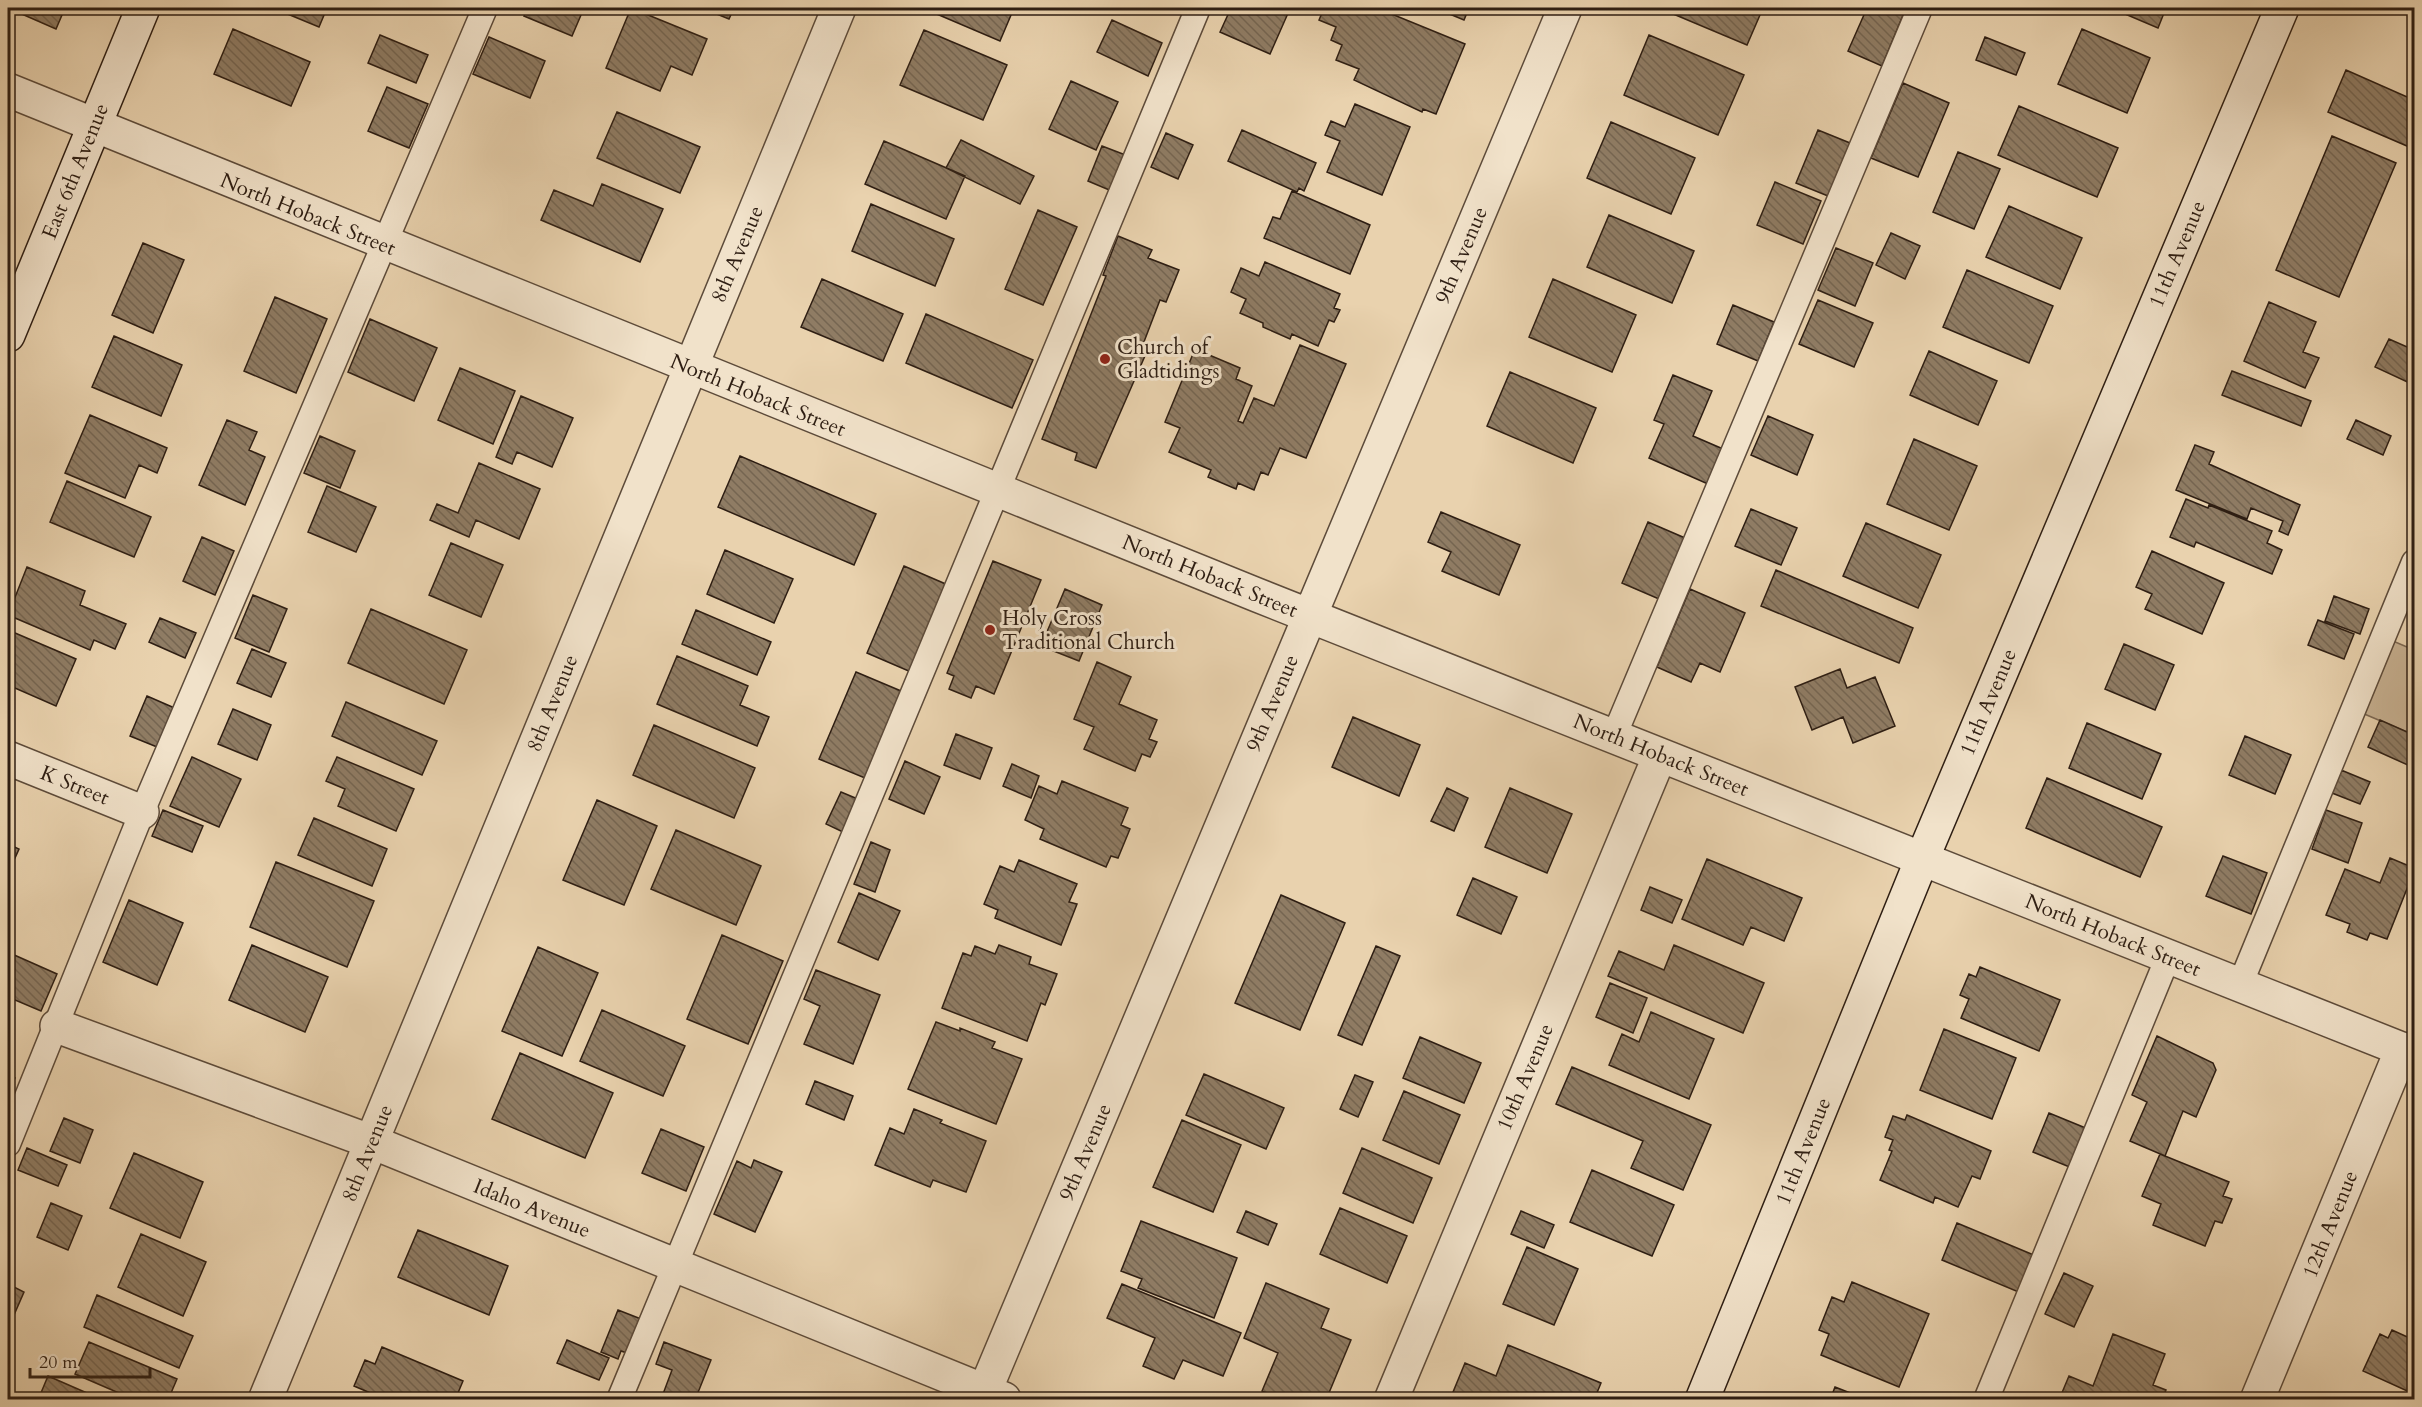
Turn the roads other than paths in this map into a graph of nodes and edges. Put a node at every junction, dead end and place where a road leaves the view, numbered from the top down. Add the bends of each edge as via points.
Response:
1 (143, 8) edge
2 (485, 8) edge
3 (839, 8) edge
4 (1198, 8) edge
5 (1565, 8) edge
6 (1920, 8) edge
7 (2282, 8) edge
8 (8, 90) edge
9 (94, 127) junction
10 (386, 245) junction
11 (8, 335) edge
12 (690, 368) junction
13 (996, 490) junction
14 (2415, 562) edge
15 (1309, 616) junction
16 (1614, 736) junction
17 (1660, 755) junction
18 (8, 758) edge
19 (142, 812) junction
20 (1922, 859) junction
21 (2168, 957) junction
22 (2240, 985) junction
23 (57, 1026) junction
24 (2408, 1052) edge
25 (372, 1142) junction
26 (8, 1144) edge
27 (674, 1266) junction
28 (990, 1397) edge
29 (265, 1400) edge
30 (619, 1400) edge
31 (1391, 1400) edge
32 (1702, 1400) edge
33 (1986, 1400) edge
34 (2257, 1400) edge

1 - 9 street, East 6th Avenue
2 - 10 lane
3 - 12 street, 8th Avenue
4 - 13 lane
5 - 15 street, 9th Avenue
6 - 16 lane
7 - 20 street, 11th Avenue
8 - 9 street, North Hoback Street
9 - 10 street, North Hoback Street
9 - 11 street, East 6th Avenue
10 - 12 street, North Hoback Street
10 - 19 lane
12 - 13 street, North Hoback Street
12 - 25 street, 8th Avenue
13 - 15 street, North Hoback Street
13 - 27 lane
14 - 22 lane
15 - 16 street, North Hoback Street
15 - 28 street, 9th Avenue
16 - 17 street, North Hoback Street
17 - 20 street, North Hoback Street
17 - 31 street, 10th Avenue
18 - 19 street, K Street
19 - 23 lane
20 - 21 street, North Hoback Street
20 - 32 street, 11th Avenue
21 - 22 street, North Hoback Street
21 - 33 lane
22 - 24 street, North Hoback Street
23 - 25 street, Idaho Avenue
23 - 26 lane
24 - 34 street, 12th Avenue
25 - 27 street, Idaho Avenue
25 - 29 street, 8th Avenue
27 - 28 street, Idaho Avenue
27 - 30 lane

